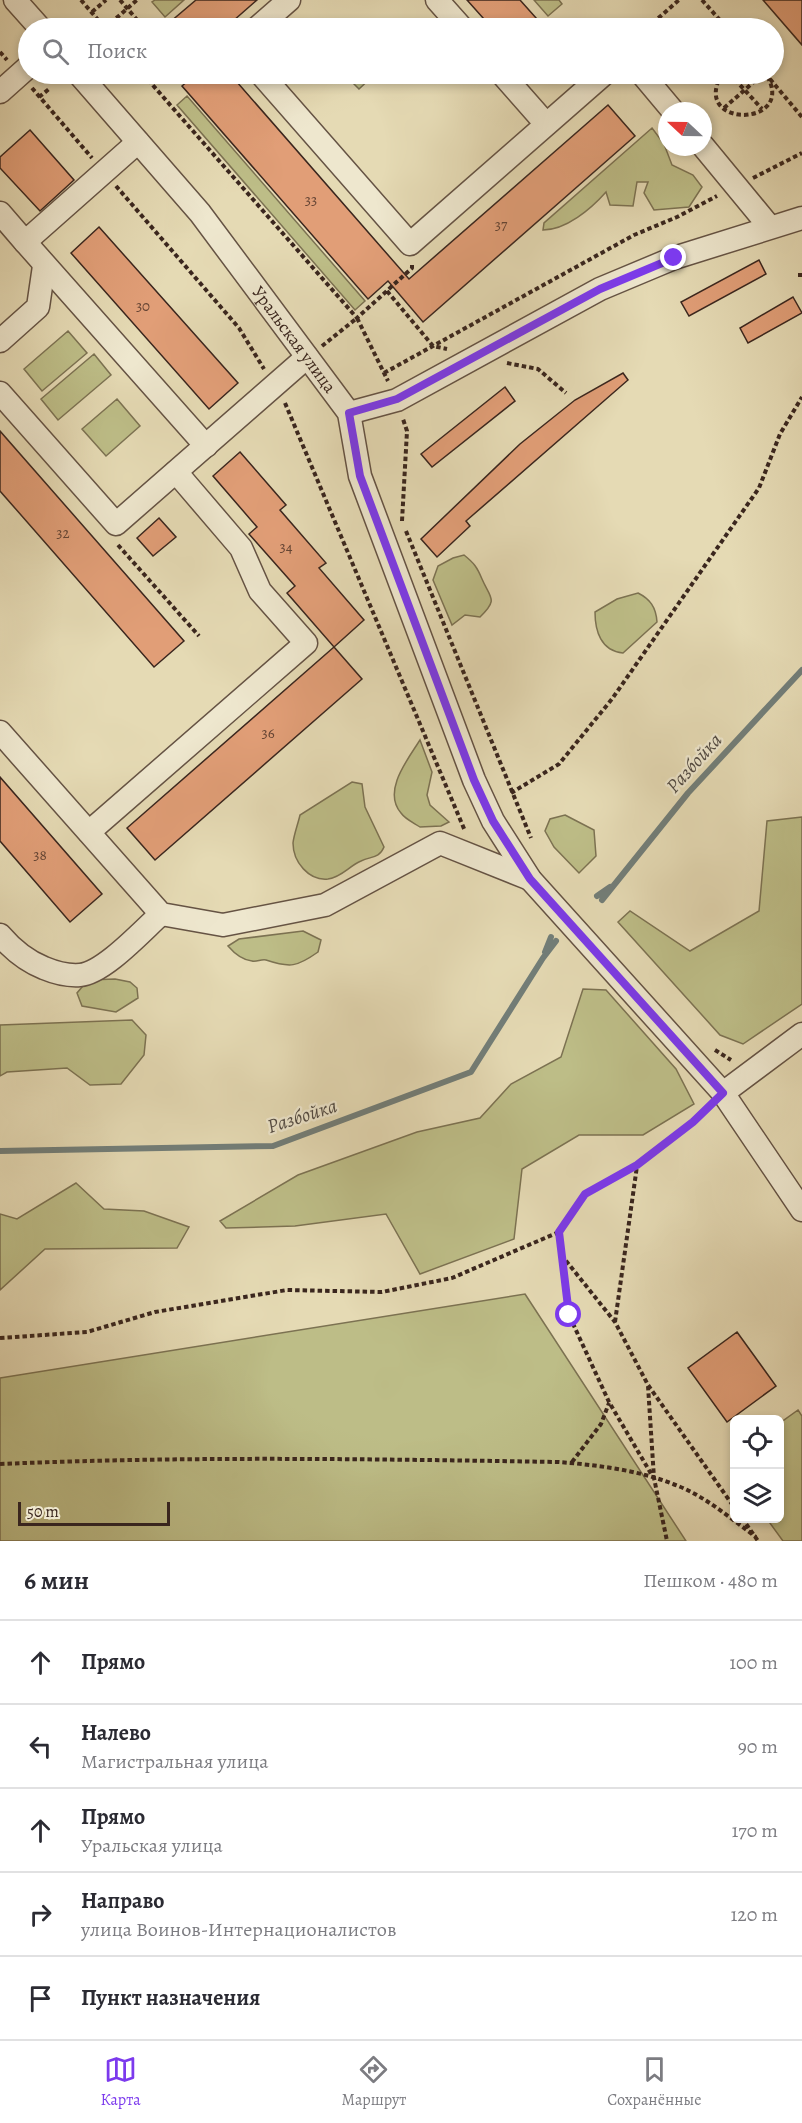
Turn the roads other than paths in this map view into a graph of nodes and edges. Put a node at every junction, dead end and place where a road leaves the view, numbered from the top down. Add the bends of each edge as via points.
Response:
1 (15, 0) edge
2 (289, 0) edge
3 (437, 0) edge
4 (31, 18) edge
5 (268, 18) edge
6 (453, 18) edge
7 (18, 76) edge
8 (88, 84) edge
9 (270, 84) edge
10 (511, 84) edge
11 (592, 84) edge
12 (651, 84) edge
13 (0, 93) edge
14 (666, 102) edge
15 (546, 124) junction
16 (138, 142) junction
17 (711, 156) edge
18 (0, 213) edge
19 (802, 218) edge
20 (769, 226) junction
21 (25, 242) junction
22 (44, 266) junction
23 (0, 341) edge
24 (308, 357) junction
25 (0, 393) edge
26 (349, 413) junction
27 (206, 446) junction
28 (176, 472) junction
29 (0, 732) edge
30 (89, 832) junction
31 (530, 879) junction
32 (161, 914) junction
33 (0, 935) edge
34 (802, 1034) edge
35 (723, 1093) junction
36 (802, 1210) edge

1 - 4 street
2 - 5 street
3 - 6 street
7 - 13 street
8 - 16 street, Уральская улица
9 - 15 street via 411,244
10 - 15 street
11 - 15 street
12 - 14 street
16 - 21 street
16 - 24 street, Уральская улица via 200,213
17 - 20 street
18 - 21 street
19 - 20 street
20 - 26 street via 674,258 600,289 397,399
21 - 22 street
22 - 23 street via 38,308
22 - 27 street
24 - 26 street, Уральская улица
24 - 27 street
25 - 28 street via 116,524
26 - 31 street, Уральская улица via 360,476 474,780 493,821
27 - 28 street
28 - 30 street via 241,548 260,591 306,643
29 - 30 street
30 - 32 street
31 - 32 street via 440,843 325,905 223,925
31 - 35 street, Уральская улица
32 - 33 street via 100,967 82,975 60,974 34,964
34 - 35 street
35 - 36 street, Уральская улица

